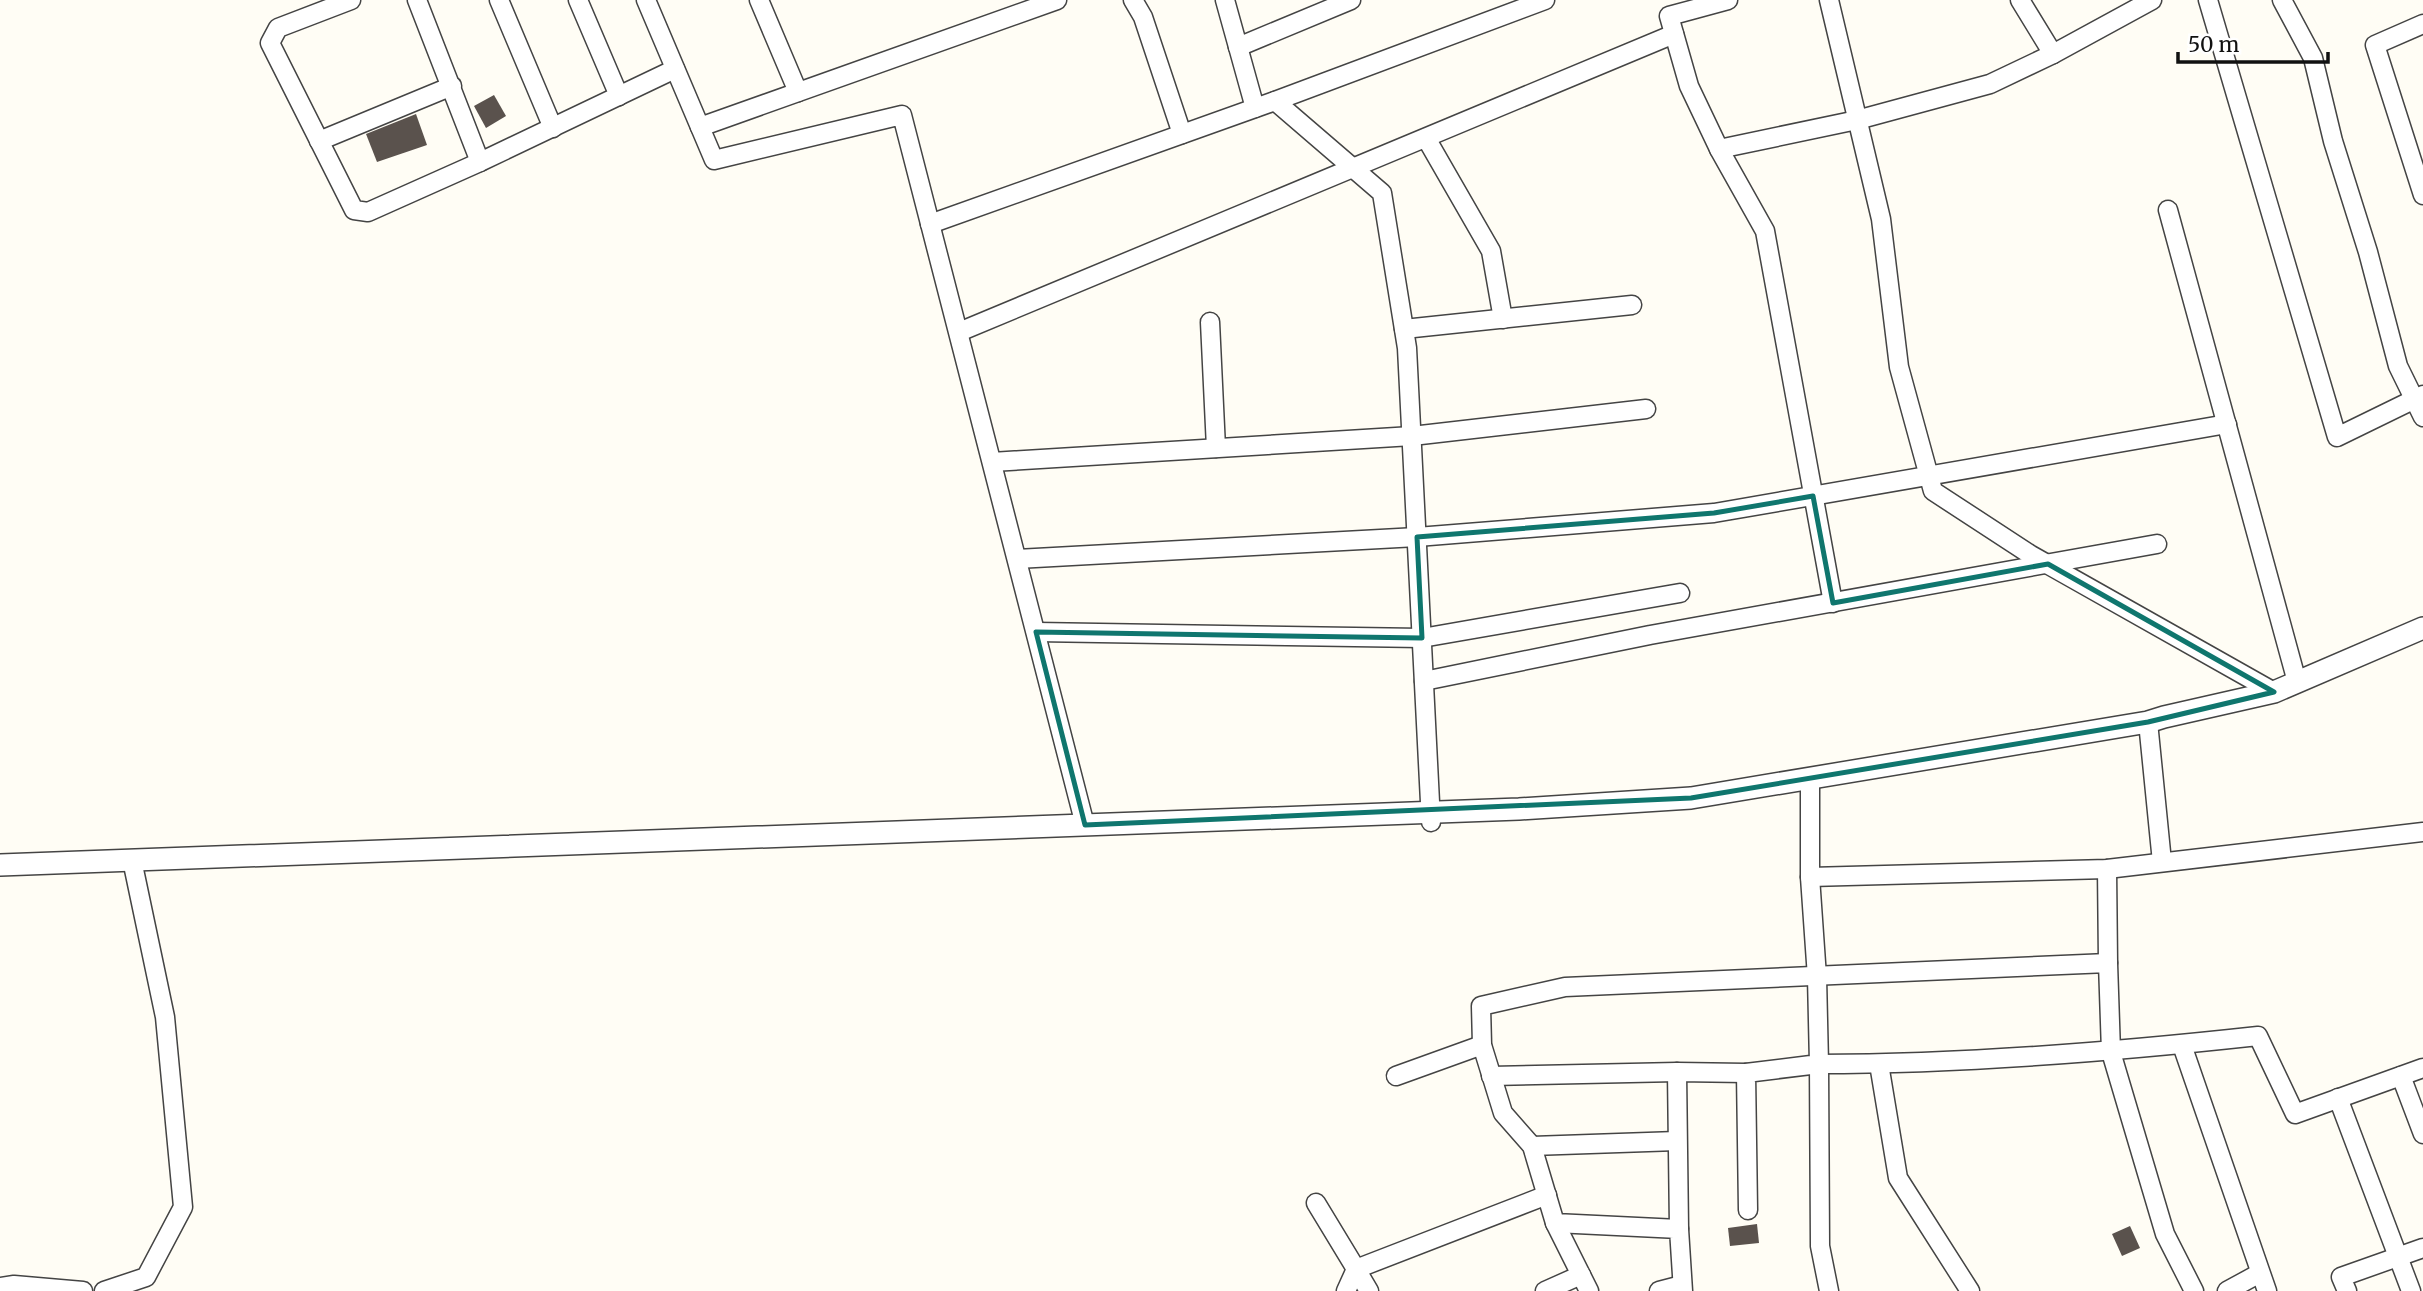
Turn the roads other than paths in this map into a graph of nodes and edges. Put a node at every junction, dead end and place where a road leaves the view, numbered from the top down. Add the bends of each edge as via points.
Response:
1 (351, 0) edge
2 (417, 0) edge
3 (499, 0) edge
4 (578, 0) edge
5 (646, 0) edge
6 (1056, 0) edge
7 (1133, 0) edge
8 (1225, 0) edge
9 (1351, 0) edge
10 (1545, 0) edge
11 (1728, 0) edge
12 (1829, 0) edge
13 (2020, 0) edge
14 (2152, 0) edge
15 (2208, 0) edge
16 (2282, 0) edge
17 (765, 2) edge
18 (1033, 4) edge
19 (2423, 24) edge
20 (1674, 34) junction
21 (1238, 47) junction
22 (2053, 54) junction
23 (676, 69) junction
24 (452, 86) junction
25 (798, 92) junction
26 (619, 96) junction
27 (1275, 101) junction
28 (1255, 108) junction
29 (1857, 120) junction
30 (700, 127) junction
31 (553, 128) junction
32 (1182, 134) junction
33 (1426, 138) junction
34 (319, 141) junction
35 (1718, 149) junction
36 (481, 162) junction
37 (1353, 168) junction
38 (2423, 195) edge
39 (2168, 210) dead end
40 (930, 224) junction
41 (1632, 304) dead end
42 (1503, 318) junction
43 (1210, 322) dead end
44 (1404, 329) junction
45 (958, 332) junction
46 (2419, 397) edge
47 (1646, 410) dead end
48 (2423, 417) edge
49 (2227, 424) junction
50 (1412, 436) junction
51 (1216, 448) junction
52 (992, 462) junction
53 (1929, 476) junction
54 (1813, 496) junction
55 (1417, 537) junction
56 (2157, 544) dead end
57 (1017, 559) junction
58 (2048, 564) junction
59 (1679, 593) dead end
60 (1833, 603) junction
61 (2423, 628) edge
62 (1036, 632) junction
63 (1422, 638) junction
64 (1424, 681) junction
65 (2297, 682) junction
66 (2274, 692) junction
67 (2148, 722) junction
68 (1810, 778) junction
69 (1431, 817) junction
70 (1085, 825) junction
71 (2423, 832) edge
72 (132, 860) junction
73 (2162, 862) junction
74 (0, 865) edge
75 (2107, 869) junction
76 (1810, 877) junction
77 (2108, 963) junction
78 (1817, 977) junction
79 (1482, 1045) junction
80 (2182, 1045) junction
81 (2112, 1052) junction
82 (1819, 1064) junction
83 (1879, 1064) junction
84 (2423, 1068) edge
85 (1677, 1072) junction
86 (1746, 1073) junction
87 (1396, 1076) dead end
88 (1491, 1076) junction
89 (2401, 1076) junction
90 (2338, 1098) junction
91 (2423, 1134) edge
92 (1676, 1141) junction
93 (1532, 1146) junction
94 (1547, 1195) junction
95 (1316, 1203) dead end
96 (1748, 1210) dead end
97 (1555, 1223) junction
98 (1679, 1229) junction
99 (2423, 1248) edge
100 (2398, 1256) junction
101 (1356, 1269) junction
102 (2260, 1273) junction
103 (1585, 1283) edge
104 (148, 1284) edge
105 (0, 1287) edge
106 (1682, 1288) edge
107 (83, 1291) edge
108 (104, 1291) edge
109 (1346, 1291) edge
110 (1368, 1291) edge
111 (1545, 1291) edge
112 (1659, 1291) edge
113 (1829, 1291) edge
114 (1970, 1291) edge
115 (2194, 1291) edge
116 (2227, 1291) edge
117 (2267, 1291) edge
118 (2347, 1291) edge
119 (2411, 1291) edge

1 - 34 street via 278,28 270,43
2 - 24 street
3 - 31 street
4 - 26 street
5 - 23 street
6 - 18 street
7 - 32 street via 1143,17
8 - 21 street
9 - 21 street
10 - 27 street
11 - 20 street via 1669,16
12 - 29 street
13 - 22 street
14 - 22 street
15 - 46 street via 2337,438
16 - 46 street via 2313,58 2398,366
17 - 25 street
18 - 25 street
19 - 38 street via 2375,45
20 - 33 street
20 - 35 street via 1689,86
21 - 28 street
22 - 29 street via 1990,84
23 - 26 street
23 - 30 street
24 - 34 street
24 - 36 street
25 - 30 street
26 - 31 street
27 - 28 street
27 - 37 street
28 - 32 street
29 - 35 street
29 - 53 street via 1881,219 1899,367
30 - 40 street via 714,160 902,115
31 - 36 street
32 - 40 street
33 - 37 street
33 - 42 street via 1491,251
34 - 36 street via 354,210 368,212
35 - 54 street via 1765,231
37 - 44 street via 1382,192
37 - 45 street
39 - 49 street
40 - 45 street
41 - 42 street
42 - 44 street
43 - 51 street
44 - 50 street
45 - 52 street
46 - 48 street
47 - 50 street
49 - 53 street
49 - 65 street
50 - 51 street
50 - 55 street
51 - 52 street
52 - 57 street
53 - 54 street
53 - 58 street via 1933,491
54 - 55 street via 1714,513
54 - 60 street
55 - 57 street
55 - 63 street
56 - 58 street
57 - 62 street
58 - 60 street
58 - 66 street
59 - 63 street
60 - 64 street
61 - 65 street
62 - 63 street
62 - 70 street
63 - 64 street
64 - 69 street
65 - 66 street
66 - 67 street
67 - 68 street
67 - 73 street
68 - 69 street via 1692,799
68 - 76 street
69 - 70 street
70 - 72 street
71 - 73 street
72 - 74 street
72 - 104 street via 165,1017 183,1206
73 - 75 street
75 - 76 street
75 - 77 street
76 - 78 street
77 - 78 street
77 - 81 street
78 - 79 street via 1565,987 1481,1006
78 - 82 street
79 - 87 street
79 - 88 street
80 - 81 street
80 - 90 street via 2258,1036 2295,1114
80 - 102 street
81 - 83 street
81 - 115 street via 2165,1234
82 - 83 street
82 - 86 street
82 - 113 street via 1820,1246
83 - 114 street via 1898,1178
84 - 89 street
85 - 86 street
85 - 88 street
85 - 92 street
86 - 96 street
88 - 93 street via 1503,1113
89 - 90 street
89 - 91 street
90 - 100 street
92 - 93 street
92 - 98 street
93 - 94 street
94 - 97 street
94 - 101 street
95 - 101 street
97 - 98 street
97 - 103 street
98 - 106 street
99 - 100 street
100 - 118 street via 2341,1277
100 - 119 street
101 - 109 street
101 - 110 street
102 - 116 street
102 - 117 street
103 - 111 street
104 - 108 street
105 - 107 street
106 - 112 street

